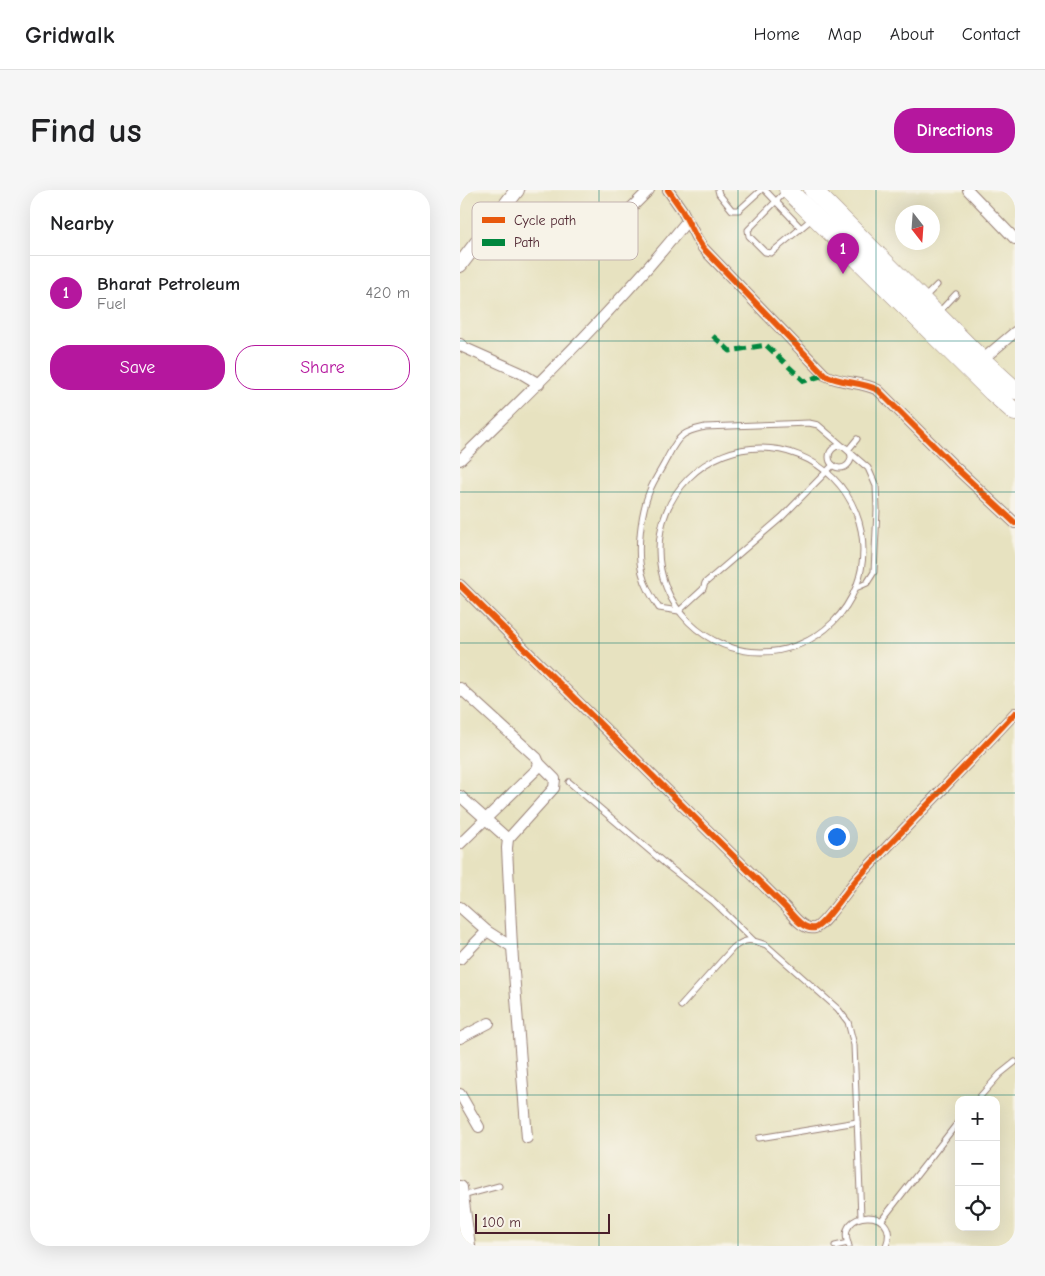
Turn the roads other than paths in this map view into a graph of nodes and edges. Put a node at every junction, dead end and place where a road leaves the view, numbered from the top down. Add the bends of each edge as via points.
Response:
1 (517, 190) edge
2 (649, 190) edge
3 (668, 190) edge
4 (718, 190) edge
5 (761, 190) edge
6 (765, 190) edge
7 (968, 190) edge
8 (816, 191) edge
9 (783, 194) edge
10 (508, 202) edge
11 (637, 202) edge
12 (815, 216) junction
13 (687, 221) junction
14 (801, 228) junction
15 (1015, 239) edge
16 (472, 250) edge
17 (460, 266) edge
18 (937, 286) dead end
19 (956, 294) dead end
20 (923, 300) junction
21 (936, 314) junction
22 (1015, 332) edge
23 (950, 339) junction
24 (462, 349) edge
25 (982, 360) junction
26 (539, 384) junction
27 (1015, 390) edge
28 (1015, 412) edge
29 (857, 439) dead end
30 (848, 450) junction
31 (460, 460) edge
32 (832, 465) junction
33 (824, 474) junction
34 (1015, 523) edge
35 (460, 584) edge
36 (858, 587) junction
37 (679, 611) junction
38 (460, 688) edge
39 (1015, 713) edge
40 (539, 763) junction
41 (570, 782) dead end
42 (460, 796) edge
43 (486, 818) junction
44 (508, 839) junction
45 (460, 844) edge
46 (460, 907) edge
47 (487, 931) junction
48 (753, 940) junction
49 (512, 947) junction
50 (460, 959) edge
51 (681, 1006) dead end
52 (488, 1023) dead end
53 (460, 1038) edge
54 (1015, 1062) edge
55 (460, 1094) edge
56 (981, 1096) edge
57 (857, 1122) junction
58 (955, 1126) edge
59 (479, 1127) dead end
60 (527, 1138) dead end
61 (759, 1138) dead end
62 (499, 1186) dead end
63 (461, 1192) edge
64 (862, 1217) junction
65 (881, 1221) junction
66 (848, 1245) edge
67 (468, 1246) edge
68 (835, 1246) edge
69 (886, 1246) edge

1 - 10 main road
2 - 11 street
3 - 13 street
4 - 5 lane via 736,211
6 - 9 lane
7 - 15 street
8 - 20 highway
9 - 12 highway
9 - 14 lane
9 - 14 lane via 748,230 749,236 765,252 771,253
12 - 14 lane
12 - 23 highway
13 - 26 street via 616,304
13 - 34 street via 703,248 825,375 878,390
16 - 17 main road
18 - 20 lane
19 - 21 lane
20 - 21 highway
21 - 23 highway
22 - 25 street
23 - 25 highway
23 - 28 highway via 992,392
24 - 26 street via 519,372
25 - 27 highway
26 - 31 street
29 - 30 lane
30 - 32 lane via 834,449 830,455
30 - 32 lane via 851,460 846,466
30 - 36 lane via 868,468 876,486 874,572 867,583
30 - 37 lane via 818,425 809,423 705,427 682,436 650,490 642,518 640,555 648,591 659,608
32 - 33 lane
33 - 36 lane via 844,490 861,526 863,567
33 - 37 lane
33 - 37 lane via 792,455 749,449 725,455 702,467 683,484 670,501 657,546 663,581
35 - 39 street via 808,928 822,923 869,866
36 - 37 lane via 849,606 835,620 795,645 775,650 752,652 732,648 696,630
38 - 40 street
40 - 43 street
40 - 44 street via 555,779 554,788
41 - 48 lane via 713,901
42 - 43 street
43 - 44 street
43 - 45 street
44 - 49 street
46 - 47 street
47 - 49 street
47 - 50 street
48 - 51 lane via 741,942 733,948
48 - 57 lane via 766,945 838,1009 848,1022 854,1045
49 - 60 street
52 - 53 street
54 - 56 lane
55 - 59 street
57 - 61 lane
57 - 64 lane
58 - 65 lane
62 - 63 lane
63 - 67 main road
64 - 65 lane via 872,1216
64 - 66 lane via 849,1227
65 - 69 lane via 888,1236
66 - 68 lane

